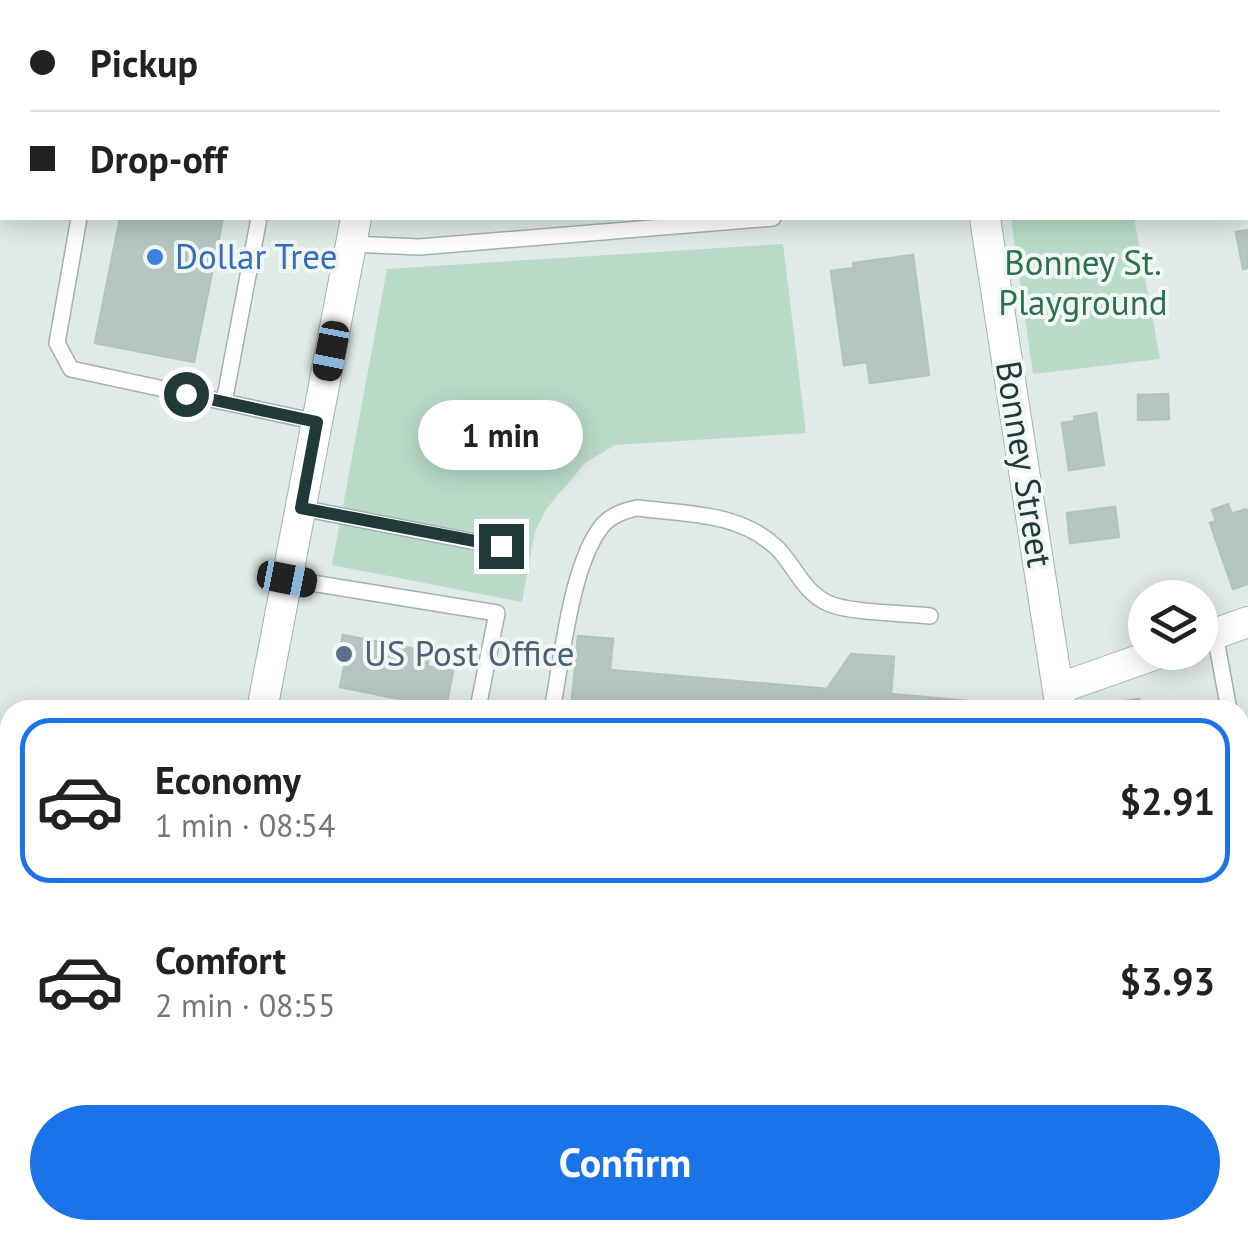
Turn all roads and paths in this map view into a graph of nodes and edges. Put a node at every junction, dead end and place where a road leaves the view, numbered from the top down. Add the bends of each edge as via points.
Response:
1 (80, 220) edge
2 (259, 220) edge
3 (749, 220) edge
4 (985, 220) edge
5 (354, 231) edge
6 (224, 402) junction
7 (317, 422) junction
8 (301, 508) junction
9 (501, 546) dead end
10 (287, 579) junction
11 (930, 616) dead end
12 (1248, 622) edge
13 (1218, 632) edge
14 (1128, 668) edge
15 (1218, 670) edge
16 (1061, 699) edge
17 (264, 700) edge
18 (480, 700) edge
19 (554, 700) edge
20 (1226, 700) edge

1 - 6 lane via 57,344 71,369
2 - 6 lane
3 - 5 lane via 419,247
4 - 16 street, Bonney Street
5 - 7 street
6 - 7 lane
7 - 8 street
8 - 9 lane
8 - 10 street
10 - 17 street
10 - 18 lane via 496,613
11 - 19 lane via 833,606 804,586 756,532 723,518 627,510 603,525 580,570
12 - 13 street
14 - 16 street
15 - 20 lane

